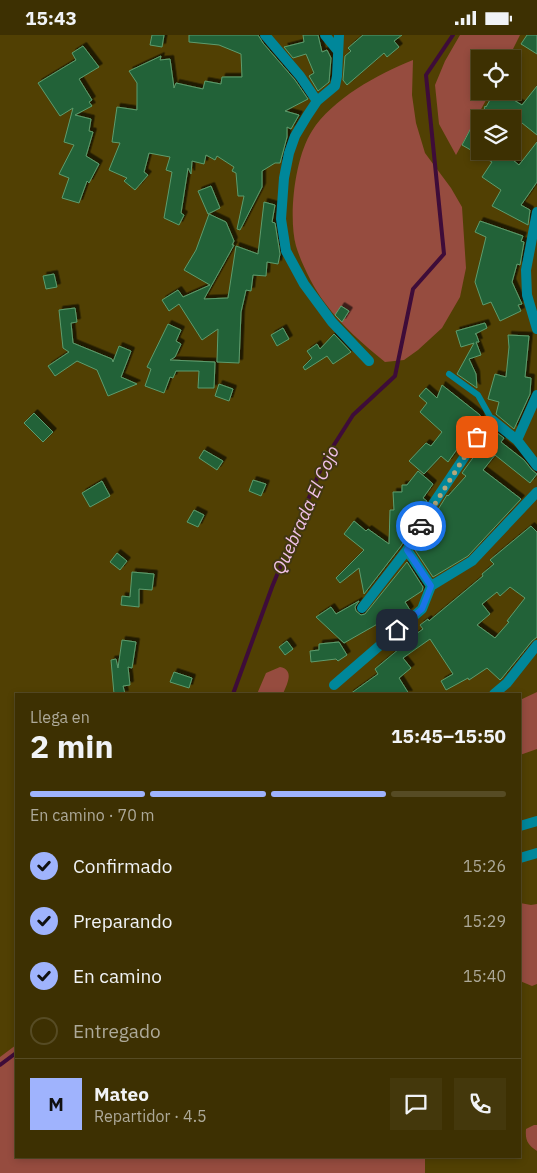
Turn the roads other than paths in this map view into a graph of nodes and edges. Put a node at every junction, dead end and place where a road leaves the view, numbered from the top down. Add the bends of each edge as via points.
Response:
1 (266, 35) edge
2 (325, 35) edge
3 (339, 35) edge
4 (338, 51) junction
5 (318, 101) junction
6 (537, 212) edge
7 (537, 329) edge
8 (369, 361) dead end
9 (449, 374) dead end
10 (537, 395) edge
11 (492, 420) junction
12 (518, 440) junction
13 (537, 466) edge
14 (537, 492) edge
15 (407, 550) junction
16 (431, 586) junction
17 (362, 608) dead end
18 (537, 645) edge
19 (334, 685) dead end
20 (495, 693) edge
21 (537, 821) edge
22 (521, 826) edge
23 (537, 853) edge
24 (521, 858) edge

1 - 5 street
2 - 4 street
3 - 4 street
4 - 5 street via 335,87
5 - 8 street via 295,136 289,153 281,219 286,251 304,284 332,322
6 - 7 street via 526,270 527,295
9 - 11 lane via 478,395
10 - 12 street
11 - 12 street
11 - 15 street via 444,487
12 - 13 street
14 - 16 street via 472,561
15 - 16 street
15 - 17 street
16 - 19 street via 422,609
18 - 20 street
21 - 22 street
23 - 24 street

